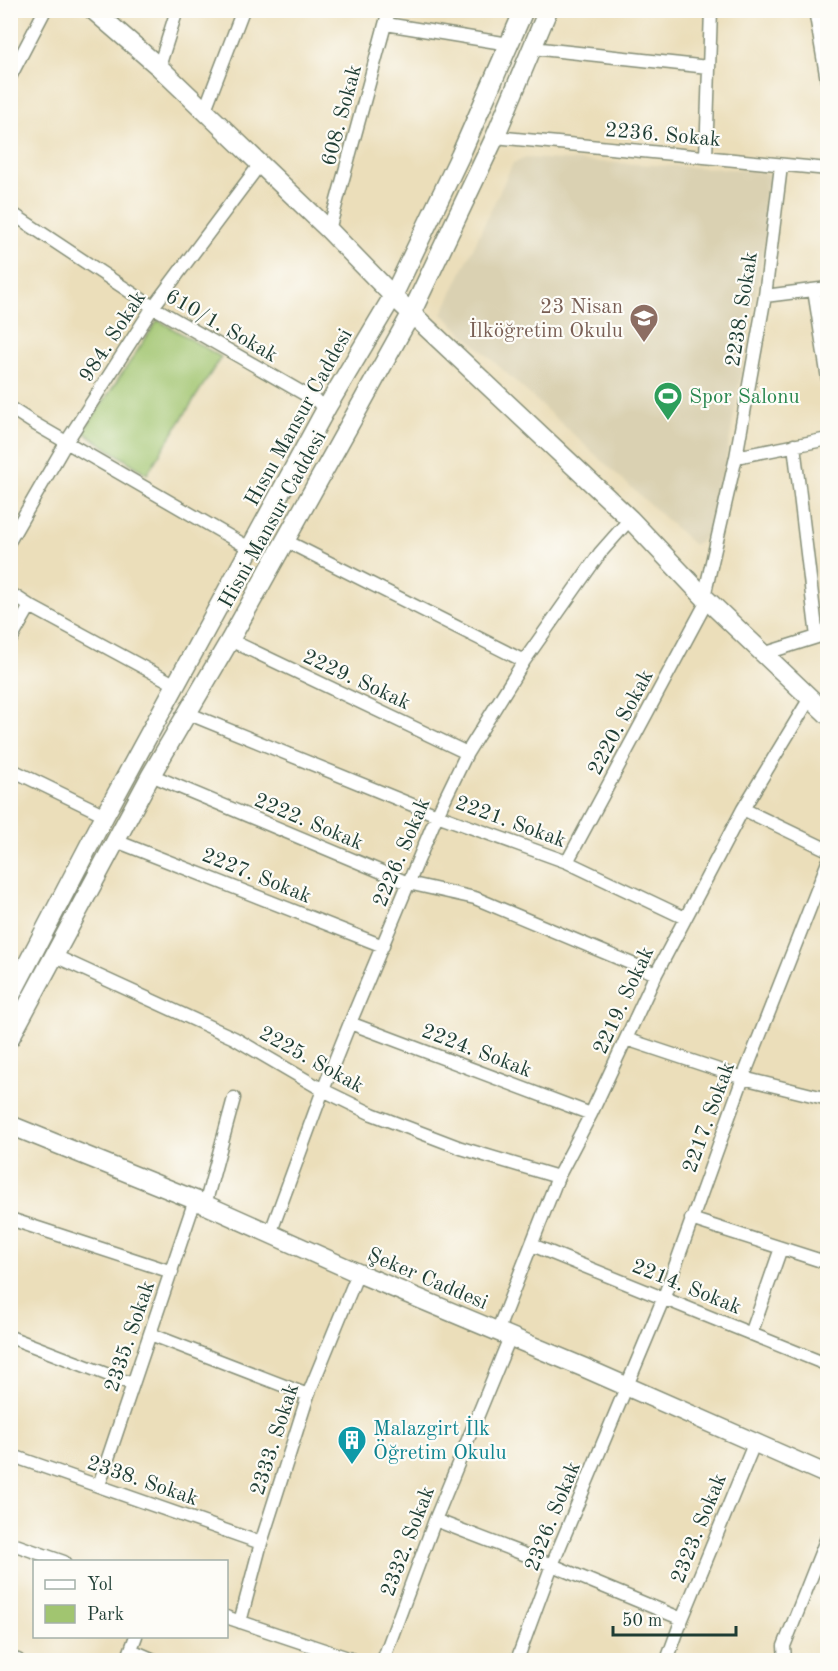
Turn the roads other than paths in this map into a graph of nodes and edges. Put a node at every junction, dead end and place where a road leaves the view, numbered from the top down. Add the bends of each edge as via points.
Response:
1 (45, 10) edge
2 (93, 10) edge
3 (177, 10) edge
4 (243, 10) edge
5 (389, 10) edge
6 (524, 10) edge
7 (548, 10) edge
8 (711, 10) edge
9 (815, 10) edge
10 (386, 24) junction
11 (510, 44) junction
12 (532, 48) junction
13 (159, 67) junction
14 (708, 67) junction
15 (10, 77) edge
16 (828, 86) edge
17 (204, 112) junction
18 (495, 137) junction
19 (706, 157) junction
20 (260, 164) junction
21 (781, 166) junction
22 (828, 169) edge
23 (10, 212) edge
24 (330, 230) junction
25 (828, 288) edge
26 (814, 290) junction
27 (393, 296) junction
28 (765, 296) junction
29 (153, 307) junction
30 (411, 314) junction
31 (828, 379) edge
32 (327, 407) junction
33 (10, 408) edge
34 (828, 439) edge
35 (67, 441) junction
36 (794, 445) junction
37 (736, 457) junction
38 (630, 519) junction
39 (10, 540) edge
40 (286, 541) junction
41 (251, 549) junction
42 (10, 592) edge
43 (706, 599) junction
44 (30, 606) junction
45 (230, 640) junction
46 (10, 641) edge
47 (763, 654) junction
48 (524, 661) junction
49 (176, 685) junction
50 (810, 698) junction
51 (187, 713) junction
52 (828, 715) edge
53 (467, 753) junction
54 (10, 769) edge
55 (151, 775) junction
56 (743, 809) junction
57 (105, 815) junction
58 (437, 815) junction
59 (116, 841) junction
60 (828, 849) edge
61 (567, 862) junction
62 (828, 862) edge
63 (408, 883) junction
64 (685, 918) junction
65 (383, 946) junction
66 (55, 956) junction
67 (656, 974) junction
68 (10, 997) edge
69 (350, 1023) junction
70 (10, 1038) edge
71 (626, 1039) junction
72 (743, 1078) junction
73 (323, 1090) junction
74 (234, 1098) dead end
75 (828, 1099) edge
76 (591, 1114) junction
77 (10, 1125) edge
78 (558, 1177) junction
79 (200, 1203) junction
80 (10, 1219) edge
81 (691, 1219) junction
82 (270, 1234) junction
83 (532, 1245) junction
84 (781, 1248) junction
85 (828, 1263) edge
86 (172, 1272) junction
87 (358, 1273) junction
88 (664, 1297) junction
89 (150, 1334) junction
90 (503, 1334) junction
91 (751, 1334) junction
92 (10, 1337) edge
93 (828, 1365) edge
94 (132, 1384) junction
95 (626, 1387) junction
96 (308, 1395) junction
97 (754, 1444) junction
98 (10, 1455) edge
99 (828, 1475) edge
100 (99, 1485) junction
101 (435, 1520) junction
102 (828, 1535) edge
103 (10, 1543) edge
104 (261, 1543) junction
105 (58, 1560) edge
106 (552, 1565) junction
107 (228, 1618) edge
108 (682, 1619) junction
109 (240, 1622) junction
110 (135, 1638) edge
111 (129, 1655) edge
112 (10, 1658) edge
113 (18, 1660) edge
114 (154, 1660) edge
115 (354, 1660) edge
116 (383, 1660) edge
117 (517, 1660) edge
118 (667, 1660) edge
119 (785, 1660) edge

1 - 15 street
2 - 13 main road
3 - 13 street
4 - 17 street
5 - 10 street, 608. Sokak
6 - 11 main road, Hısnı Mansur Caddesi
7 - 12 main road, Hisni Mansur Caddesi
8 - 14 street
9 - 16 street
10 - 11 street
10 - 24 street, 608. Sokak
11 - 27 main road, Hısnı Mansur Caddesi
12 - 14 street
12 - 18 main road, Hisni Mansur Caddesi
13 - 17 main road
14 - 19 street
17 - 20 main road
18 - 19 street, 2236. Sokak
18 - 30 main road, Hisni Mansur Caddesi
19 - 21 street, 2236. Sokak
20 - 24 main road
20 - 29 street, 984. Sokak
21 - 22 street, 2236. Sokak
21 - 28 street, 2238. Sokak
23 - 29 street, 610/1. Sokak
24 - 27 main road
25 - 26 street
26 - 28 street
26 - 31 street
27 - 30 main road
27 - 32 main road, Hısnı Mansur Caddesi
28 - 37 street, 2238. Sokak
29 - 32 street, 610/1. Sokak
29 - 35 street, 984. Sokak
30 - 38 main road
30 - 40 main road, Hisni Mansur Caddesi
32 - 41 main road, Hısnı Mansur Caddesi
33 - 35 street
34 - 36 street
35 - 39 street, 984. Sokak
35 - 41 street
36 - 37 street
36 - 47 street via 817,637
37 - 43 street, 2238. Sokak
38 - 43 main road
38 - 48 street, 2226. Sokak via 600,553
40 - 45 main road, Hisni Mansur Caddesi
40 - 48 street
41 - 49 main road, Hısnı Mansur Caddesi
42 - 44 street
43 - 47 main road
43 - 61 street, 2220. Sokak
44 - 46 street
44 - 49 street
45 - 51 main road, Hisni Mansur Caddesi
45 - 53 street, 2229. Sokak
47 - 50 main road
48 - 53 street, 2226. Sokak
49 - 57 main road, Hısnı Mansur Caddesi
50 - 52 main road
50 - 56 street, 2219. Sokak
51 - 55 main road, Hisni Mansur Caddesi
51 - 58 street, 2221. Sokak
53 - 58 street, 2226. Sokak
54 - 57 street
55 - 59 main road, Hisni Mansur Caddesi
55 - 63 street, 2222. Sokak
56 - 60 street
56 - 64 street, 2219. Sokak
57 - 68 main road, Hısnı Mansur Caddesi
58 - 61 street, 2221. Sokak
58 - 63 street, 2226. Sokak
59 - 65 street, 2227. Sokak
59 - 66 main road, Hisni Mansur Caddesi
61 - 64 street, 2221. Sokak
62 - 72 street, 2217. Sokak
63 - 65 street, 2226. Sokak
63 - 67 street, 2222. Sokak via 475,898
64 - 67 street, 2219. Sokak
65 - 69 street, 2226. Sokak
66 - 70 main road, Hisni Mansur Caddesi
66 - 73 street, 2225. Sokak via 234,1038
67 - 71 street, 2219. Sokak
69 - 73 street, 2226. Sokak
69 - 76 street, 2224. Sokak
71 - 72 street
71 - 76 street, 2219. Sokak
72 - 75 street
72 - 81 street, 2217. Sokak
73 - 78 street, 2225. Sokak via 372,1114 461,1148
73 - 82 street, 2226. Sokak
74 - 79 street, 2335. Sokak
76 - 78 street, 2219. Sokak
77 - 79 main road, Şeker Caddesi
78 - 83 street, 2219. Sokak
79 - 82 main road, Şeker Caddesi
79 - 86 street, 2335. Sokak
80 - 86 street
81 - 84 street
81 - 88 street, 2217. Sokak
82 - 87 main road, Şeker Caddesi
83 - 88 street, 2214. Sokak
83 - 90 street, 2219. Sokak
84 - 85 street
84 - 91 street
86 - 89 street, 2335. Sokak
87 - 90 main road, Şeker Caddesi
87 - 96 street, 2333. Sokak
88 - 91 street, 2214. Sokak
88 - 95 street, 2217. Sokak
89 - 94 street, 2335. Sokak
89 - 96 street
90 - 95 main road, Şeker Caddesi
90 - 101 street, 2332. Sokak
91 - 93 street, 2214. Sokak
92 - 94 street
94 - 100 street, 2335. Sokak
95 - 97 main road, Şeker Caddesi
95 - 106 street, 2326. Sokak
96 - 104 street, 2333. Sokak
97 - 99 main road, Şeker Caddesi
97 - 108 street, 2323. Sokak
98 - 100 street, 2338. Sokak
100 - 104 street, 2338. Sokak
101 - 106 street
101 - 116 street, 2332. Sokak
102 - 119 street via 784,1646
103 - 105 street
104 - 109 street, 2333. Sokak
106 - 108 street
106 - 117 street, 2326. Sokak
107 - 109 street
108 - 118 street, 2323. Sokak
109 - 115 street
110 - 111 street
111 - 114 street
112 - 113 street

